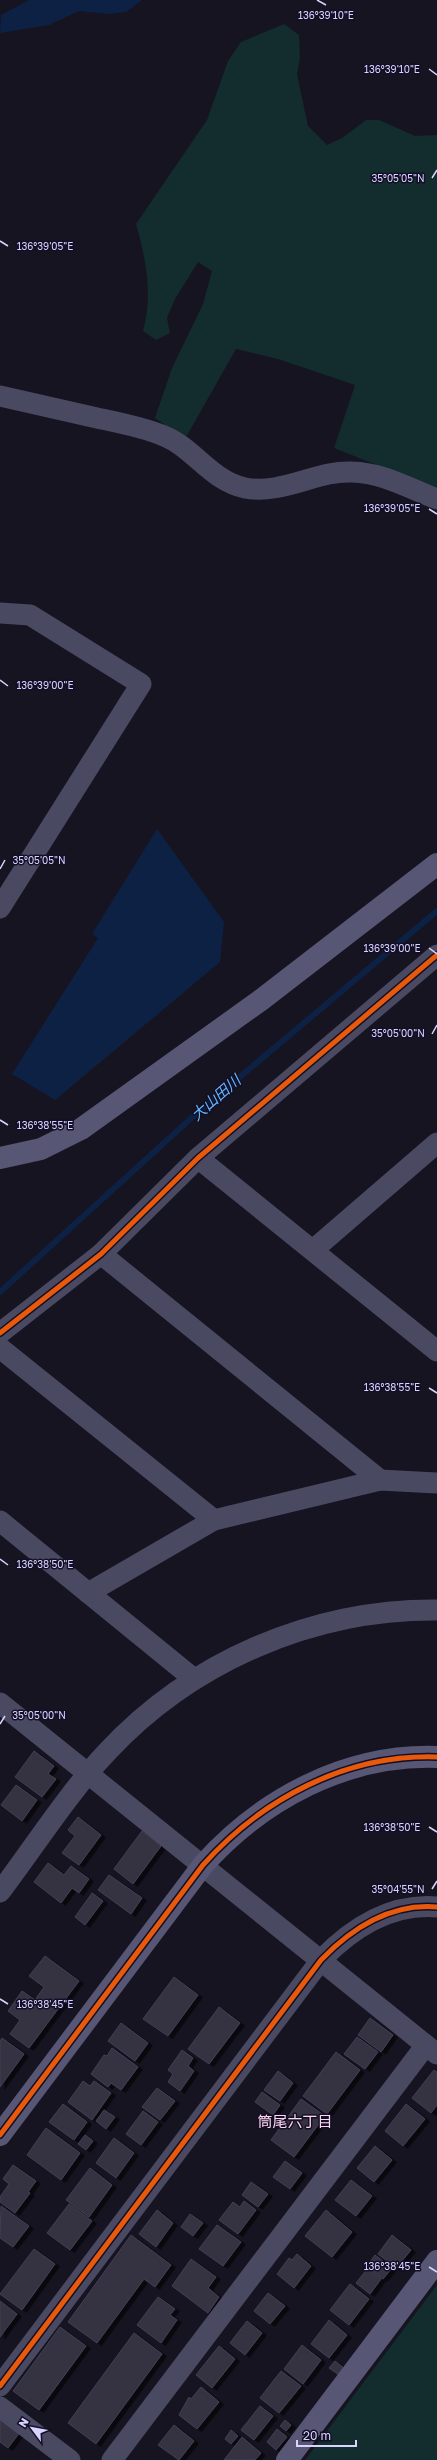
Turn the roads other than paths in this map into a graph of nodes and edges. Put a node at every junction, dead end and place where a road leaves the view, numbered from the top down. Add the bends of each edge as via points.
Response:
1 (0, 396) edge
2 (437, 500) edge
3 (0, 613) edge
4 (437, 864) edge
5 (0, 908) edge
6 (437, 955) edge
7 (437, 1143) edge
8 (0, 1158) edge
9 (198, 1158) junction
10 (313, 1250) junction
11 (101, 1254) junction
12 (0, 1334) edge
13 (435, 1346) edge
14 (0, 1348) edge
15 (380, 1480) junction
16 (437, 1483) edge
17 (214, 1520) junction
18 (0, 1522) edge
19 (88, 1592) junction
20 (437, 1610) edge
21 (194, 1679) junction
22 (0, 1703) edge
23 (437, 1757) edge
24 (89, 1774) junction
25 (203, 1865) junction
26 (0, 1892) edge
27 (437, 1907) edge
28 (321, 1960) junction
29 (432, 2050) edge
30 (0, 2135) edge
31 (437, 2261) edge
32 (0, 2386) edge
33 (0, 2407) edge
34 (70, 2460) edge
35 (112, 2460) edge
36 (287, 2460) edge

1 - 2 street via 140,427 166,436 208,470 227,482 244,488 263,489 290,485 351,472 397,481
3 - 5 street via 30,615 141,684
4 - 8 street via 261,1000 81,1129 41,1149
6 - 9 street
7 - 10 street
9 - 10 street
9 - 11 street
10 - 13 street
11 - 12 street
11 - 15 street
14 - 17 street
15 - 16 street
15 - 17 street
17 - 19 street
18 - 19 street
19 - 21 street
20 - 21 street via 373,1613 320,1625 261,1645
21 - 24 street via 141,1718
22 - 24 street
23 - 25 street via 375,1762 351,1767 303,1787 242,1826 224,1841
24 - 25 street
24 - 26 street
25 - 28 street
25 - 30 street
27 - 28 street via 416,1908 359,1926 341,1939
28 - 29 street
28 - 32 street
29 - 35 street
31 - 36 street
33 - 34 street

